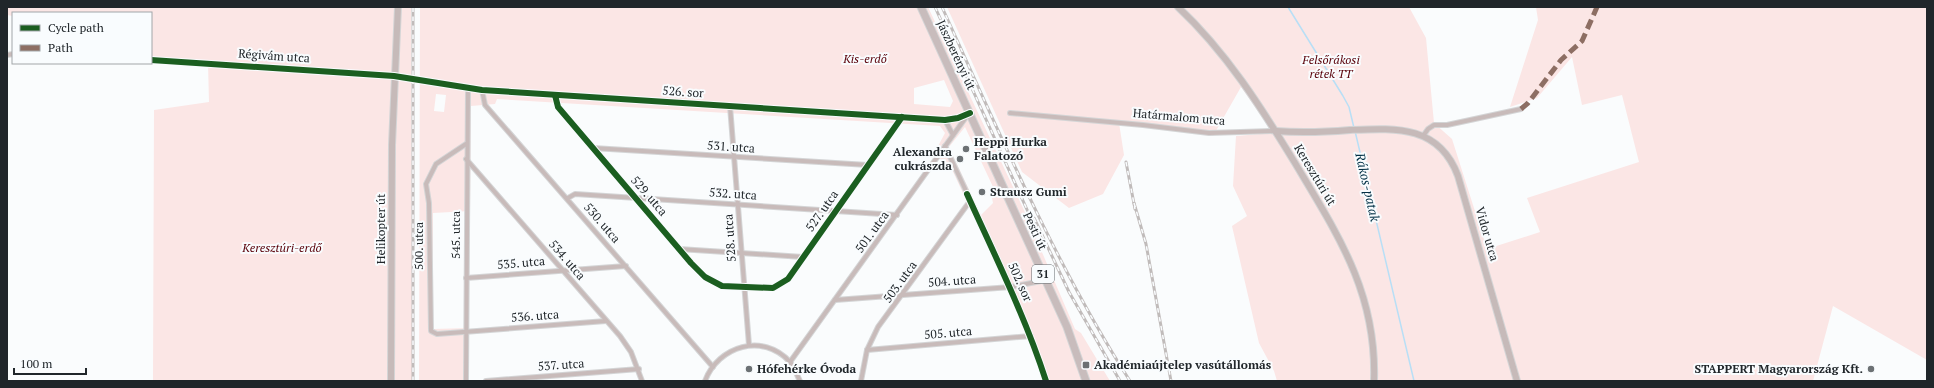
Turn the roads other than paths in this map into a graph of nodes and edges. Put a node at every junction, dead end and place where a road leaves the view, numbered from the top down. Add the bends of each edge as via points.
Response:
1 (398, 7) edge
2 (921, 7) edge
3 (1178, 7) edge
4 (152, 60) edge
5 (394, 76) junction
6 (468, 88) junction
7 (482, 90) junction
8 (555, 95) junction
9 (730, 106) junction
10 (1521, 109) dead end
11 (970, 113) junction
12 (1010, 113) dead end
13 (902, 117) junction
14 (944, 120) junction
15 (1394, 129) joint
16 (1276, 131) junction
17 (1288, 132) junction
18 (953, 135) junction
19 (1423, 136) junction
20 (466, 144) junction
21 (945, 146) junction
22 (1285, 147) junction
23 (592, 148) junction
24 (733, 157) junction
25 (466, 159) junction
26 (868, 165) junction
27 (568, 198) junction
28 (636, 198) junction
29 (970, 201) junction
30 (737, 204) junction
31 (836, 211) junction
32 (897, 215) junction
33 (679, 249) junction
34 (741, 252) junction
35 (803, 257) junction
36 (626, 266) junction
37 (562, 270) junction
38 (466, 278) junction
39 (1046, 280) junction
40 (1011, 287) junction
41 (744, 288) junction
42 (902, 295) junction
43 (835, 300) junction
44 (606, 321) junction
45 (465, 332) junction
46 (1031, 336) junction
47 (749, 345) junction
48 (867, 350) junction
49 (790, 362) junction
50 (713, 367) junction
51 (638, 369) junction
52 (391, 381) edge
53 (466, 381) edge
54 (486, 381) edge
55 (642, 381) edge
56 (705, 381) edge
57 (800, 381) edge
58 (861, 381) edge
59 (1046, 381) edge
60 (1086, 381) edge
61 (1374, 381) edge
62 (1517, 381) edge

1 - 5 street, Helikopter út
2 - 11 main road, Jászberényi út / 31
3 - 16 street, Keresztúri út via 1217,48
4 - 5 street, Régivám utca
5 - 6 street, 526. sor
5 - 52 street, Helikopter út
6 - 7 street, 526. sor
6 - 20 street, 545. utca
7 - 8 street, 526. sor
7 - 27 street, 530. utca via 485,105
8 - 9 street, 526. sor
8 - 23 street, 529. utca via 558,107
9 - 13 street, 526. sor
9 - 24 street, 528. utca
10 - 19 street via 1434,126
11 - 14 street, 526. sor
11 - 18 street, 501. utca
11 - 39 main road, Pesti út / 31
12 - 16 street, Határmalom utca via 1209,133
13 - 14 street, 526. sor
13 - 26 street, 527. utca
14 - 18 street
15 - 17 street, Határmalom utca
15 - 19 street, Vidor utca
16 - 17 street, Határmalom utca
16 - 22 street, Keresztúri út
17 - 22 street via 1283,138
18 - 21 street, 501. utca
19 - 62 street, Vidor utca via 1442,149 1456,170
20 - 25 street, 545. utca
20 - 45 street, 500. utca via 436,164 426,184 429,203 430,328 437,334
21 - 29 street, 502. sor
21 - 32 street, 501. utca
22 - 61 street, Keresztúri út via 1350,259 1369,321 1375,365
23 - 24 street, 531. utca
23 - 28 street, 529. utca
24 - 26 street, 531. utca
24 - 30 street, 528. utca
25 - 37 street, 534. utca
25 - 38 street, 545. utca
26 - 31 street, 527. utca
27 - 28 street, 532. utca via 575,194
27 - 36 street, 530. utca
28 - 30 street, 532. utca
28 - 33 street, 529. utca
29 - 40 street, 502. sor
29 - 42 street, 503. utca
30 - 31 street, 532. utca
30 - 34 street, 528. utca
31 - 32 street, 532. utca
31 - 35 street, 527. utca
32 - 43 street, 501. utca
33 - 34 street
33 - 41 street, 529. utca via 705,277 722,286
34 - 35 street
34 - 41 street, 528. utca
35 - 41 street, 527. utca via 788,279 773,288
36 - 37 street, 535. utca
36 - 50 street, 530. utca
37 - 38 street, 535. utca
37 - 44 street, 534. utca
38 - 45 street, 545. utca
39 - 40 street, 504. utca
39 - 60 main road, Pesti út / 31 via 1075,347
40 - 42 street, 504. utca
40 - 46 street, 502. sor
41 - 47 street, 528. utca
42 - 43 street, 504. utca
42 - 48 street, 503. utca via 878,327
43 - 49 street, 501. utca
44 - 45 street, 536. utca
44 - 51 street, 534. utca via 632,352
45 - 53 street, 545. utca
46 - 48 street, 505. utca
46 - 59 street, 502. sor
47 - 49 street via 770,349
47 - 50 street via 725,354
48 - 58 street, 503. utca
49 - 57 street
50 - 56 street
51 - 54 street, 537. utca
51 - 55 street, 534. utca

